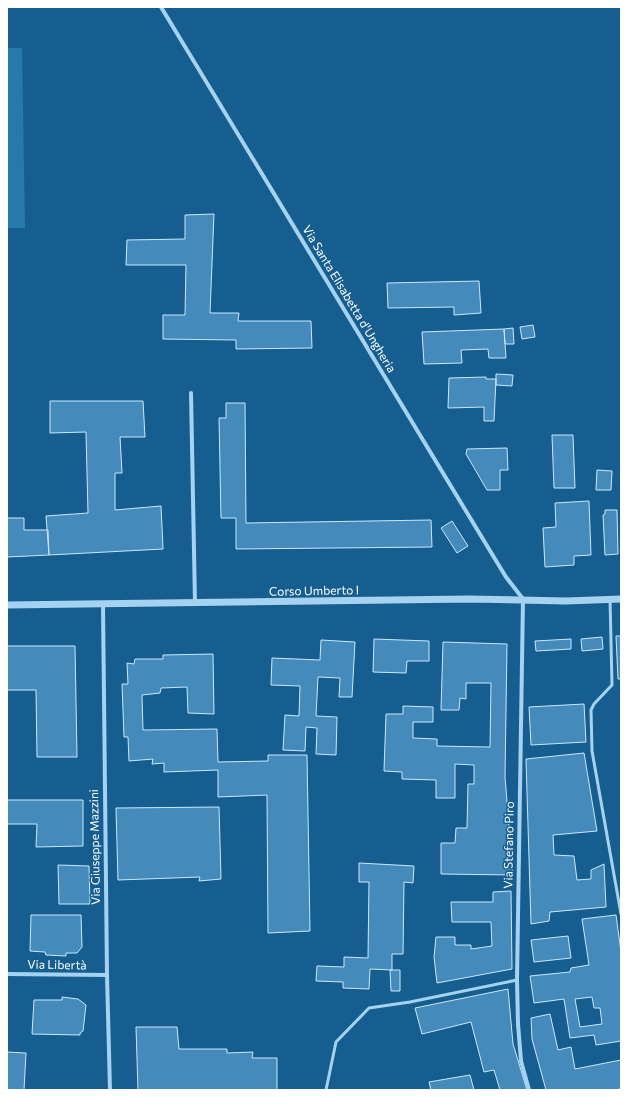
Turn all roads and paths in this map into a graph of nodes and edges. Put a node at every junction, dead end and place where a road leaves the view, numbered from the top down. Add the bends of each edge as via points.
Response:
1 (161, 7) edge
2 (191, 393) dead end
3 (523, 599) junction
4 (610, 599) junction
5 (621, 599) edge
6 (103, 604) junction
7 (195, 604) junction
8 (7, 605) edge
9 (621, 914) edge
10 (7, 974) edge
11 (107, 975) junction
12 (517, 980) junction
13 (110, 1090) edge
14 (326, 1090) edge
15 (529, 1090) edge

1 - 3 street, Via Santa Elisabetta d'Ungheria via 506,577
2 - 7 street
3 - 4 street, Corso Umberto I
3 - 7 street, Corso Umberto I
3 - 12 street, Via Stefano Piro
4 - 5 street, Corso Umberto I
4 - 9 lane via 612,685 591,710 592,752
6 - 7 street, Corso Umberto I
6 - 8 street, Corso Umberto I
6 - 11 street, Via Giuseppe Mazzini
10 - 11 street, Via Libertà
11 - 13 street, Via Giuseppe Mazzini
12 - 14 lane via 369,1008 336,1042
12 - 15 street, Via Stefano Piro via 521,1061

